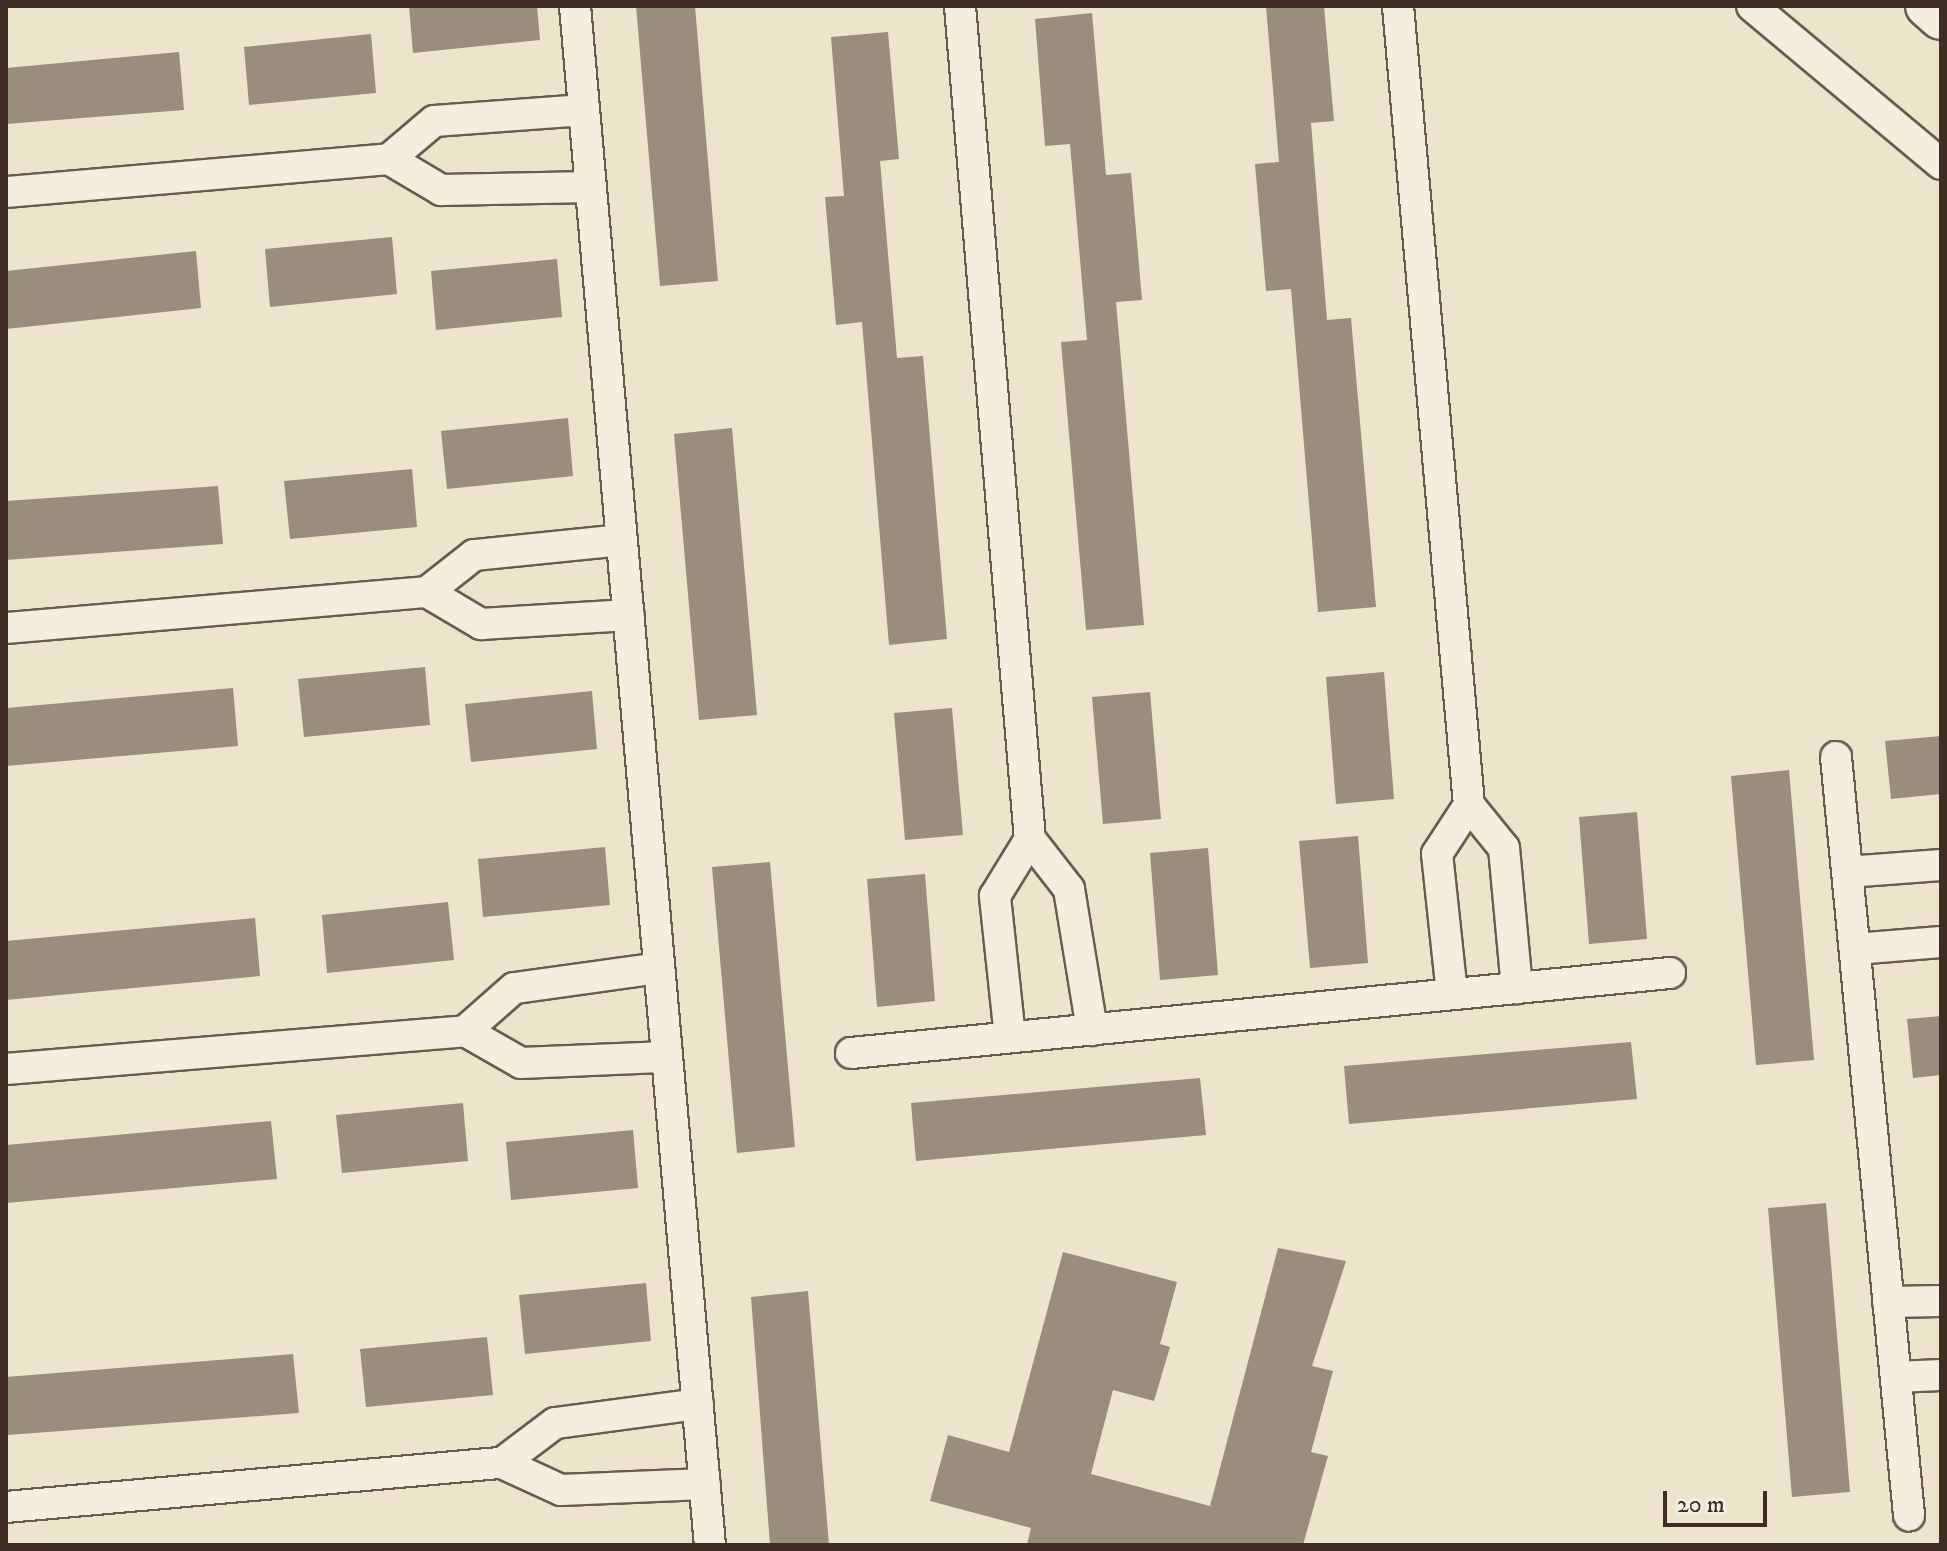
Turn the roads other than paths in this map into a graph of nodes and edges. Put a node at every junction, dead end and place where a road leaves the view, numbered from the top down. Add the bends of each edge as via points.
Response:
1 (575, 6) edge
2 (960, 6) edge
3 (1398, 6) edge
4 (1752, 6) edge
5 (1927, 6) edge
6 (1941, 18) edge
7 (584, 110) junction
8 (389, 159) junction
9 (1941, 164) edge
10 (591, 187) junction
11 (6, 192) edge
12 (622, 540) junction
13 (427, 592) junction
14 (629, 615) junction
15 (6, 628) edge
16 (1836, 757) dead end
17 (1469, 805) junction
18 (1030, 839) junction
19 (1941, 865) edge
20 (1847, 872) junction
21 (1941, 942) edge
22 (1855, 949) junction
23 (659, 968) junction
24 (1670, 973) dead end
25 (1517, 988) junction
26 (1452, 994) junction
27 (1092, 1030) junction
28 (465, 1031) junction
29 (1010, 1037) junction
30 (851, 1053) dead end
31 (667, 1057) junction
32 (6, 1069) edge
33 (1941, 1301) edge
34 (1888, 1302) junction
35 (1941, 1375) edge
36 (1896, 1377) junction
37 (698, 1404) junction
38 (502, 1463) junction
39 (705, 1484) junction
40 (6, 1507) edge
41 (1909, 1515) dead end
42 (710, 1545) edge

1 - 7 street
2 - 18 street
3 - 17 street
4 - 9 street
5 - 6 main road
7 - 8 street via 434,121
7 - 10 street
8 - 10 street via 441,190
8 - 11 street
10 - 12 street
12 - 13 street via 474,555
12 - 14 street
13 - 14 street via 481,624
13 - 15 street
14 - 23 street
16 - 20 street
17 - 25 street via 1504,848
17 - 26 street via 1437,854
18 - 27 street via 1069,889
18 - 29 street via 995,896
19 - 20 street
20 - 22 street
21 - 22 street
22 - 34 street
23 - 28 street via 514,988
23 - 31 street
24 - 25 street
25 - 26 street
26 - 27 street
27 - 29 street
28 - 31 street via 521,1063
28 - 32 street
29 - 30 street
31 - 37 street
33 - 34 street
34 - 36 street
35 - 36 street
36 - 41 street
37 - 38 street via 555,1423
37 - 39 street
38 - 39 street via 561,1490
38 - 40 street
39 - 42 street

